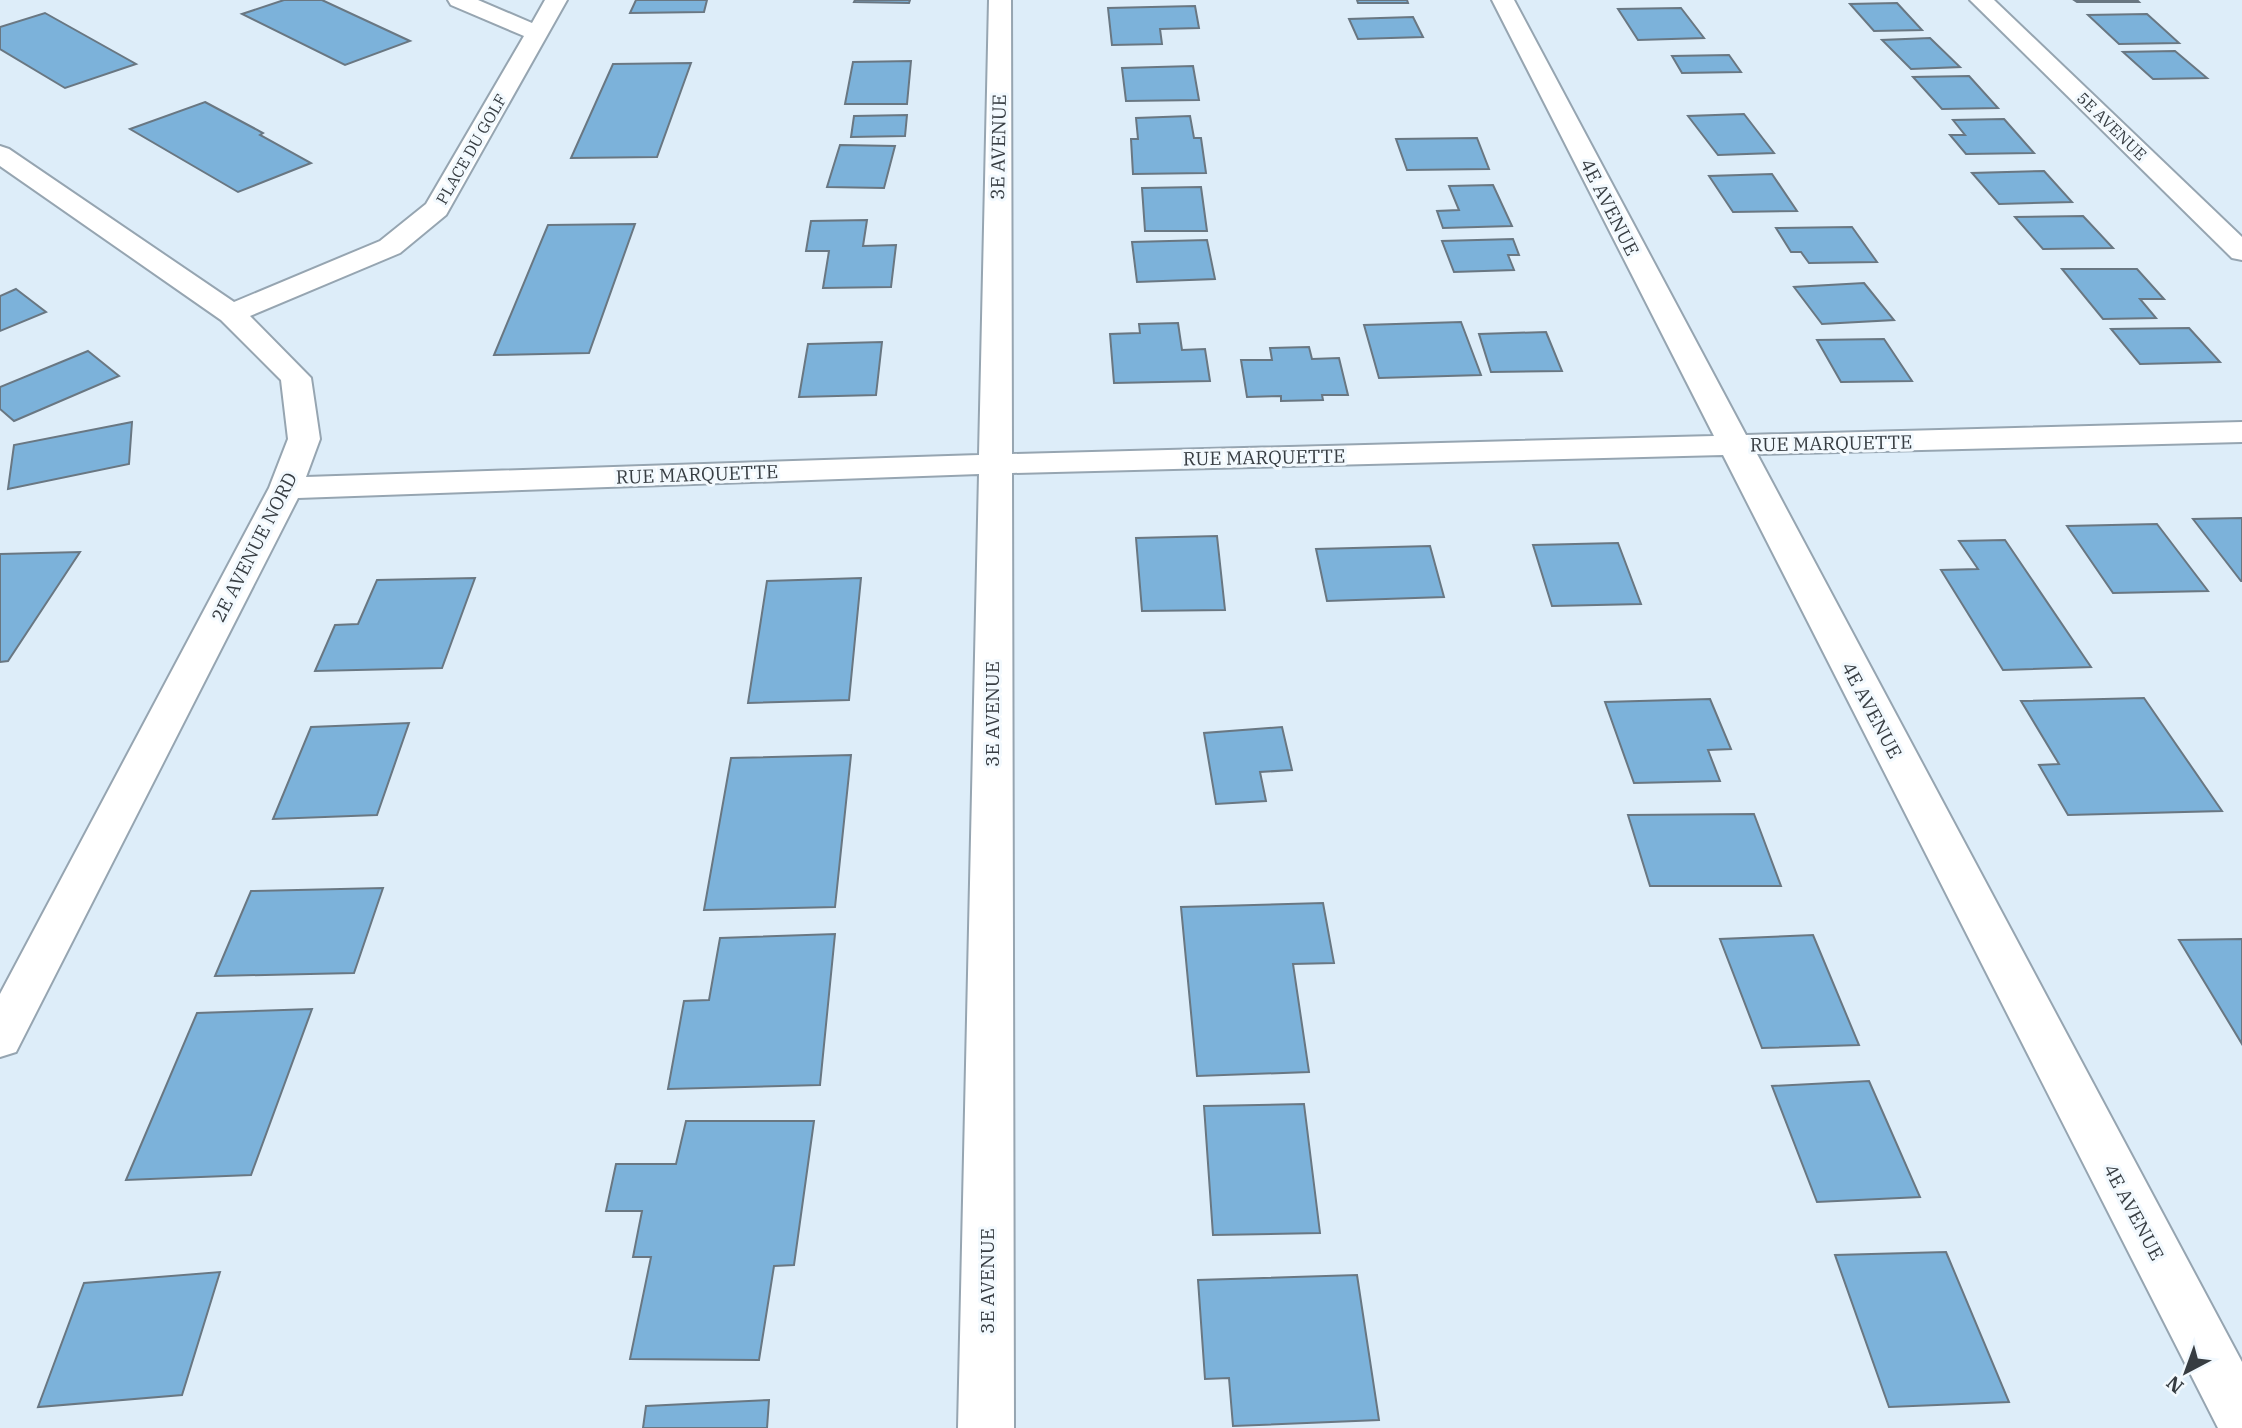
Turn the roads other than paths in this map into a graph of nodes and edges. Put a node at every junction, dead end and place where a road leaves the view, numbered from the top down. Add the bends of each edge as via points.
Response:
1 (459, 0) edge
2 (556, 0) edge
3 (1000, 0) edge
4 (1503, 0) edge
5 (1981, 0) edge
6 (537, 33) junction
7 (0, 154) edge
8 (2242, 252) edge
9 (231, 314) junction
10 (2242, 432) edge
11 (1734, 445) junction
12 (993, 464) junction
13 (286, 488) junction
14 (0, 1038) edge
15 (2242, 1418) edge
16 (986, 1428) edge

1 - 6 street
2 - 6 street, PLACE DU GOLF
3 - 12 street, 3E AVENUE
4 - 11 street, 4E AVENUE
5 - 8 street, 5E AVENUE
6 - 9 street, PLACE DU GOLF via 437,209 390,247
7 - 9 street, 2E AVENUE NORD
9 - 13 street, 2E AVENUE NORD via 296,379 304,439
10 - 11 street, RUE MARQUETTE
11 - 12 street, RUE MARQUETTE
11 - 15 street, 4E AVENUE
12 - 13 street, RUE MARQUETTE
12 - 16 street, 3E AVENUE
13 - 14 street, 2E AVENUE NORD

